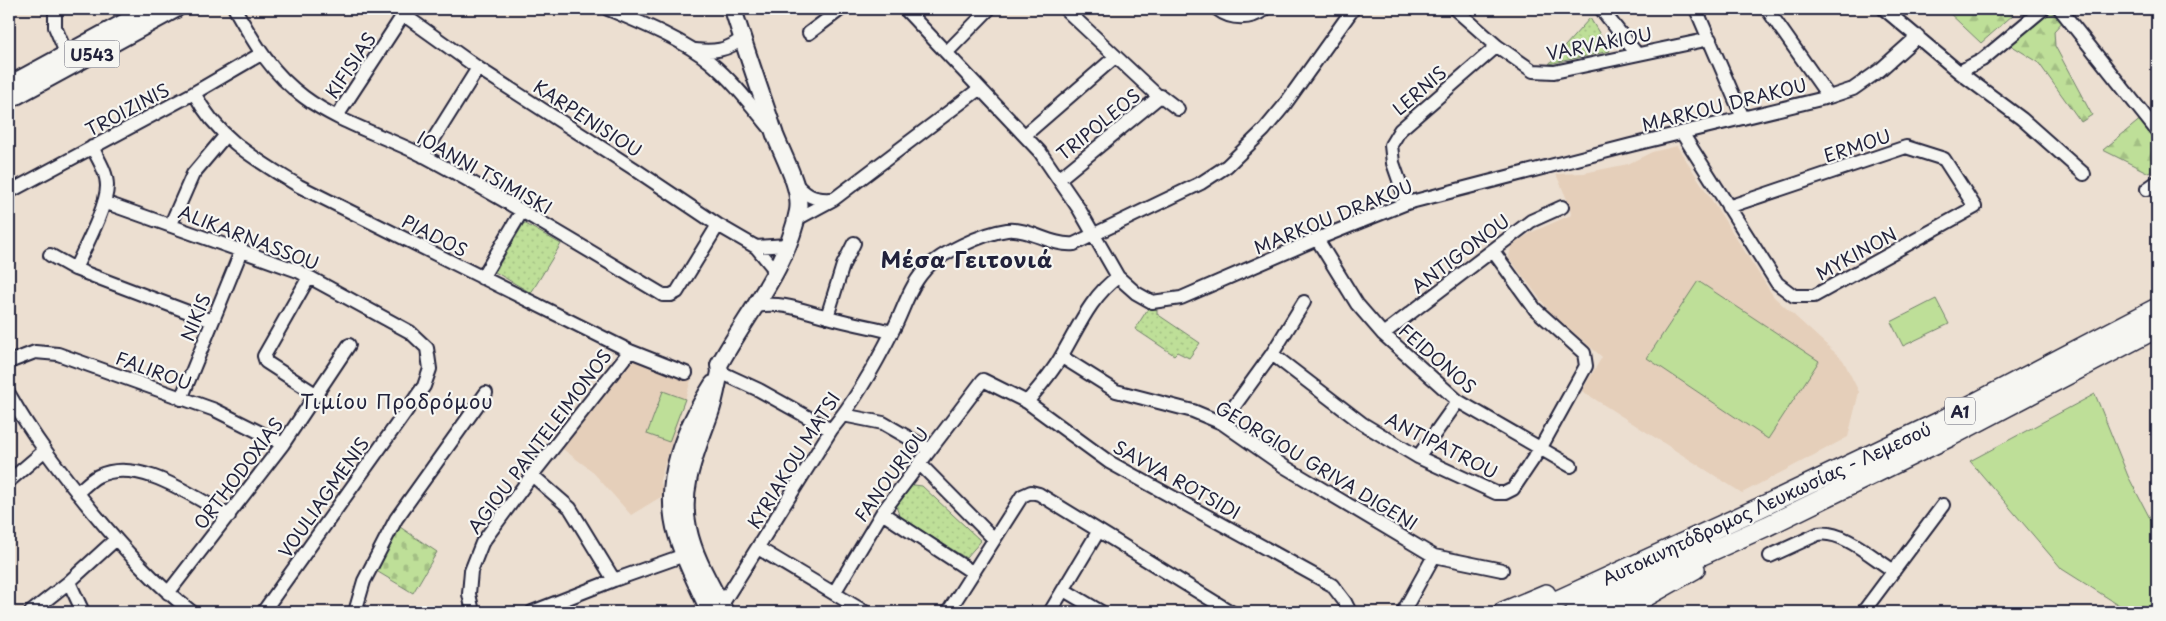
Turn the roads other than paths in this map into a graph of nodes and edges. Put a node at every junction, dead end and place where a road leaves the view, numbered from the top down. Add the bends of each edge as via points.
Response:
1 (55, 9) edge
2 (149, 9) edge
3 (176, 9) edge
4 (235, 9) edge
5 (608, 9) edge
6 (733, 9) edge
7 (841, 9) edge
8 (905, 9) edge
9 (989, 9) edge
10 (1065, 9) edge
11 (1217, 9) edge
12 (1265, 9) edge
13 (1353, 9) edge
14 (1455, 9) edge
15 (1601, 9) edge
16 (1696, 9) edge
17 (1768, 9) edge
18 (2043, 9) edge
19 (2060, 9) edge
20 (1888, 10) edge
21 (406, 12) edge
22 (809, 33) dead end
23 (1918, 36) junction
24 (742, 38) junction
25 (1710, 39) junction
26 (1497, 46) junction
27 (692, 49) junction
28 (947, 52) junction
29 (66, 53) junction
30 (261, 54) junction
31 (1637, 54) junction
32 (1115, 57) junction
33 (478, 68) junction
34 (1959, 72) junction
35 (9, 85) edge
36 (979, 89) junction
37 (194, 93) junction
38 (1159, 97) junction
39 (1829, 97) junction
40 (9, 100) edge
41 (1178, 109) dead end
42 (337, 116) junction
43 (1743, 118) junction
44 (2157, 131) edge
45 (1682, 133) junction
46 (1025, 135) junction
47 (225, 136) junction
48 (776, 136) junction
49 (92, 147) junction
50 (423, 156) junction
51 (2084, 174) dead end
52 (1060, 179) junction
53 (794, 181) junction
54 (9, 192) edge
55 (834, 199) junction
56 (104, 202) junction
57 (1407, 203) junction
58 (1562, 207) dead end
59 (1728, 207) junction
60 (1974, 207) joint
61 (522, 211) junction
62 (795, 220) junction
63 (171, 224) junction
64 (718, 226) junction
65 (1094, 235) junction
66 (1317, 239) junction
67 (854, 243) dead end
68 (787, 245) junction
69 (756, 247) junction
70 (242, 249) junction
71 (1493, 251) junction
72 (50, 255) dead end
73 (75, 269) junction
74 (775, 270) junction
75 (309, 277) junction
76 (1118, 277) junction
77 (482, 278) junction
78 (1304, 302) dead end
79 (2157, 308) edge
80 (754, 311) junction
81 (827, 317) junction
82 (212, 321) junction
83 (2157, 328) edge
84 (892, 332) junction
85 (1383, 334) junction
86 (349, 345) dead end
87 (427, 348) joint
88 (630, 351) junction
89 (1272, 354) junction
90 (1062, 357) junction
91 (9, 362) edge
92 (720, 372) junction
93 (686, 373) dead end
94 (982, 380) joint
95 (486, 393) dead end
96 (9, 394) edge
97 (317, 395) junction
98 (181, 399) junction
99 (1458, 401) junction
100 (1027, 402) junction
101 (12, 410) edge
102 (843, 415) junction
103 (1222, 423) junction
104 (831, 430) junction
105 (283, 444) junction
106 (1540, 449) junction
107 (930, 450) junction
108 (44, 451) junction
109 (1418, 457) junction
110 (919, 463) junction
111 (1571, 466) dead end
112 (532, 475) junction
113 (9, 481) edge
114 (77, 493) junction
115 (1943, 505) dead end
116 (1759, 508) junction
117 (882, 513) junction
118 (229, 516) junction
119 (1767, 526) junction
120 (1098, 532) junction
121 (994, 539) junction
122 (115, 540) junction
123 (758, 548) junction
124 (689, 554) junction
125 (1434, 556) junction
126 (1770, 556) dead end
127 (1502, 570) dead end
128 (1894, 571) junction
129 (972, 572) junction
130 (614, 580) junction
131 (69, 582) junction
132 (1064, 590) junction
133 (168, 593) junction
134 (834, 593) junction
135 (719, 610) edge
136 (31, 612) edge
137 (83, 612) edge
138 (192, 612) edge
139 (263, 612) edge
140 (355, 612) edge
141 (473, 612) edge
142 (532, 612) edge
143 (865, 612) edge
144 (948, 612) edge
145 (1050, 612) edge
146 (1101, 612) edge
147 (1231, 612) edge
148 (1350, 612) edge
149 (1402, 612) edge
150 (1503, 612) edge
151 (1532, 612) edge
152 (1575, 612) edge
153 (1619, 612) edge
154 (1864, 612) edge

1 - 29 street via 55,27
2 - 29 main road, U543
3 - 40 main road, U543
4 - 30 street, IOANNI TSIMISKI
5 - 27 street
6 - 24 main road
7 - 22 street
8 - 28 street, MARKOU DRAKOU
9 - 28 street
10 - 32 street
11 - 12 street via 1236,18 1252,17
13 - 65 street, KYRIAKOU MATSI via 1283,107 1227,166 1201,183
14 - 26 street, VARVAKIOU
15 - 31 street
16 - 25 street
17 - 39 street
18 - 34 street via 1982,60
19 - 44 street
20 - 23 street
21 - 33 street, KARPENISIOU
21 - 42 street, KIFISIAS
23 - 34 street
23 - 39 street, MARKOU DRAKOU via 1873,75 1852,89
24 - 27 street via 734,46 724,49
24 - 48 main road
25 - 31 street, VARVAKIOU
25 - 43 street
26 - 31 street, VARVAKIOU via 1533,71 1554,72
26 - 57 street, LERNIS via 1400,130 1392,145 1392,154
27 - 48 street via 731,80
28 - 36 street, MARKOU DRAKOU
29 - 35 main road, U543
30 - 37 street, TROIZINIS
30 - 42 street, IOANNI TSIMISKI via 305,98
32 - 38 street
32 - 46 street
33 - 50 street
33 - 64 street, KARPENISIOU
34 - 51 street via 2022,119
36 - 46 street, MARKOU DRAKOU
36 - 55 street
37 - 47 street, PIADOS
37 - 49 street, TROIZINIS
38 - 41 street
38 - 52 street, TRIPOLEOS
39 - 43 street, MARKOU DRAKOU
42 - 50 street, IOANNI TSIMISKI
43 - 45 street, MARKOU DRAKOU
45 - 57 street, MARKOU DRAKOU
45 - 59 street, MYKINON
46 - 52 street, MARKOU DRAKOU
47 - 63 street via 194,174
47 - 77 street, PIADOS via 299,186
48 - 53 main road
49 - 54 street, TROIZINIS
49 - 56 street via 104,170 107,186
50 - 61 street, IOANNI TSIMISKI
52 - 65 street, MARKOU DRAKOU
53 - 55 street via 804,193 816,200
53 - 62 main road via 798,209
55 - 62 street
56 - 63 street, ALIKARNASSOU
56 - 73 street
57 - 66 street, MARKOU DRAKOU
58 - 71 street, ANTIGONOU via 1531,221
59 - 60 street, ERMOU via 1906,147 1944,159
59 - 60 street, MYKINON via 1777,283 1794,296 1814,296
61 - 64 street, IOANNI TSIMISKI via 663,295 677,292
61 - 77 street
62 - 68 main road
63 - 70 street, ALIKARNASSOU
64 - 69 street, KARPENISIOU
65 - 76 street, MARKOU DRAKOU
65 - 84 street, KYRIAKOU MATSI via 1063,245 1028,232 1006,230 934,260 923,272
66 - 76 street, MARKOU DRAKOU via 1181,298 1152,302
66 - 85 street, FEIDONOS via 1357,304
67 - 81 street via 843,265
68 - 69 street
68 - 74 main road
69 - 74 street, KARPENISIOU
70 - 75 street, ALIKARNASSOU
70 - 82 street, NIKIS
71 - 85 street, ANTIGONOU
71 - 106 street via 1536,308 1584,353 1586,366
72 - 73 street
73 - 82 street
74 - 80 main road
75 - 87 street, ALIKARNASSOU via 410,332
75 - 97 street via 264,356 266,362
76 - 90 street via 1108,284 1080,322
77 - 88 street, PIADOS
78 - 89 street
79 - 116 highway, Αυτοκινητόδρομος Λευκωσίας - Λεμεσού / A1 via 1939,422
80 - 81 street via 769,304
80 - 92 main road via 740,344
81 - 84 street
82 - 98 street, NIKIS
83 - 119 highway, Αυτοκινητόδρομος Λευκωσίας - Λεμεσού / A1 via 1949,437
84 - 102 street, KYRIAKOU MATSI
85 - 99 street, FEIDONOS
86 - 97 street, ORTHODOXIAS
87 - 139 street, VOULIAGMENIS via 430,369 424,386
88 - 93 street, PIADOS
88 - 112 street, AGIOU PANTELEIMONOS
89 - 103 street
89 - 109 street, ANTIPATROU via 1363,424
90 - 100 street
90 - 103 street, GEORGIOU GRIVA DIGENI via 1116,391 1193,411
91 - 98 street, FALIROU via 36,352 58,354
92 - 104 street
92 - 124 main road via 696,410 674,474 671,501 676,533
94 - 100 street, SAVVA ROTSIDI
94 - 107 street, FANOURIOU
95 - 140 street via 396,519 364,581
96 - 101 street
97 - 105 street, ORTHODOXIAS
98 - 105 street, FALIROU via 215,410
99 - 106 street, FEIDONOS
99 - 109 street
100 - 148 street, SAVVA ROTSIDI via 1109,462 1332,585
101 - 108 street
102 - 104 street, KYRIAKOU MATSI
102 - 107 street via 884,423
103 - 125 street, GEORGIOU GRIVA DIGENI via 1285,467
104 - 123 street, KYRIAKOU MATSI
105 - 118 street, ORTHODOXIAS
106 - 109 street, ANTIPATROU via 1512,489 1505,493 1496,493
106 - 111 street, FEIDONOS
107 - 110 street, FANOURIOU
108 - 113 street
108 - 114 street
110 - 117 street, FANOURIOU
110 - 121 street
112 - 130 street via 570,508
112 - 141 street, AGIOU PANTELEIMONOS via 482,543 471,571
114 - 118 street via 97,476 117,471 136,472 154,476
114 - 122 street
115 - 128 street
116 - 150 highway
116 - 151 highway, Αυτοκινητόδρομος Λευκωσίας - Λεμεσού / A1
117 - 129 street
117 - 134 street, FANOURIOU
118 - 133 street, ORTHODOXIAS
119 - 152 highway, Αυτοκινητόδρομος Λευκωσίας - Λεμεσού / A1
119 - 153 highway via 1662,590
120 - 121 street via 1031,492 1022,496
120 - 132 street
120 - 147 street
121 - 129 street
122 - 131 street
122 - 133 street
123 - 134 street
123 - 135 street, KYRIAKOU MATSI
124 - 130 street
124 - 135 main road
125 - 127 street, GEORGIOU GRIVA DIGENI
125 - 149 street
126 - 128 street via 1826,533 1844,538
128 - 154 street
129 - 144 street
130 - 142 street
131 - 136 street
131 - 137 street
132 - 145 street
132 - 146 street
133 - 138 street
134 - 143 street

